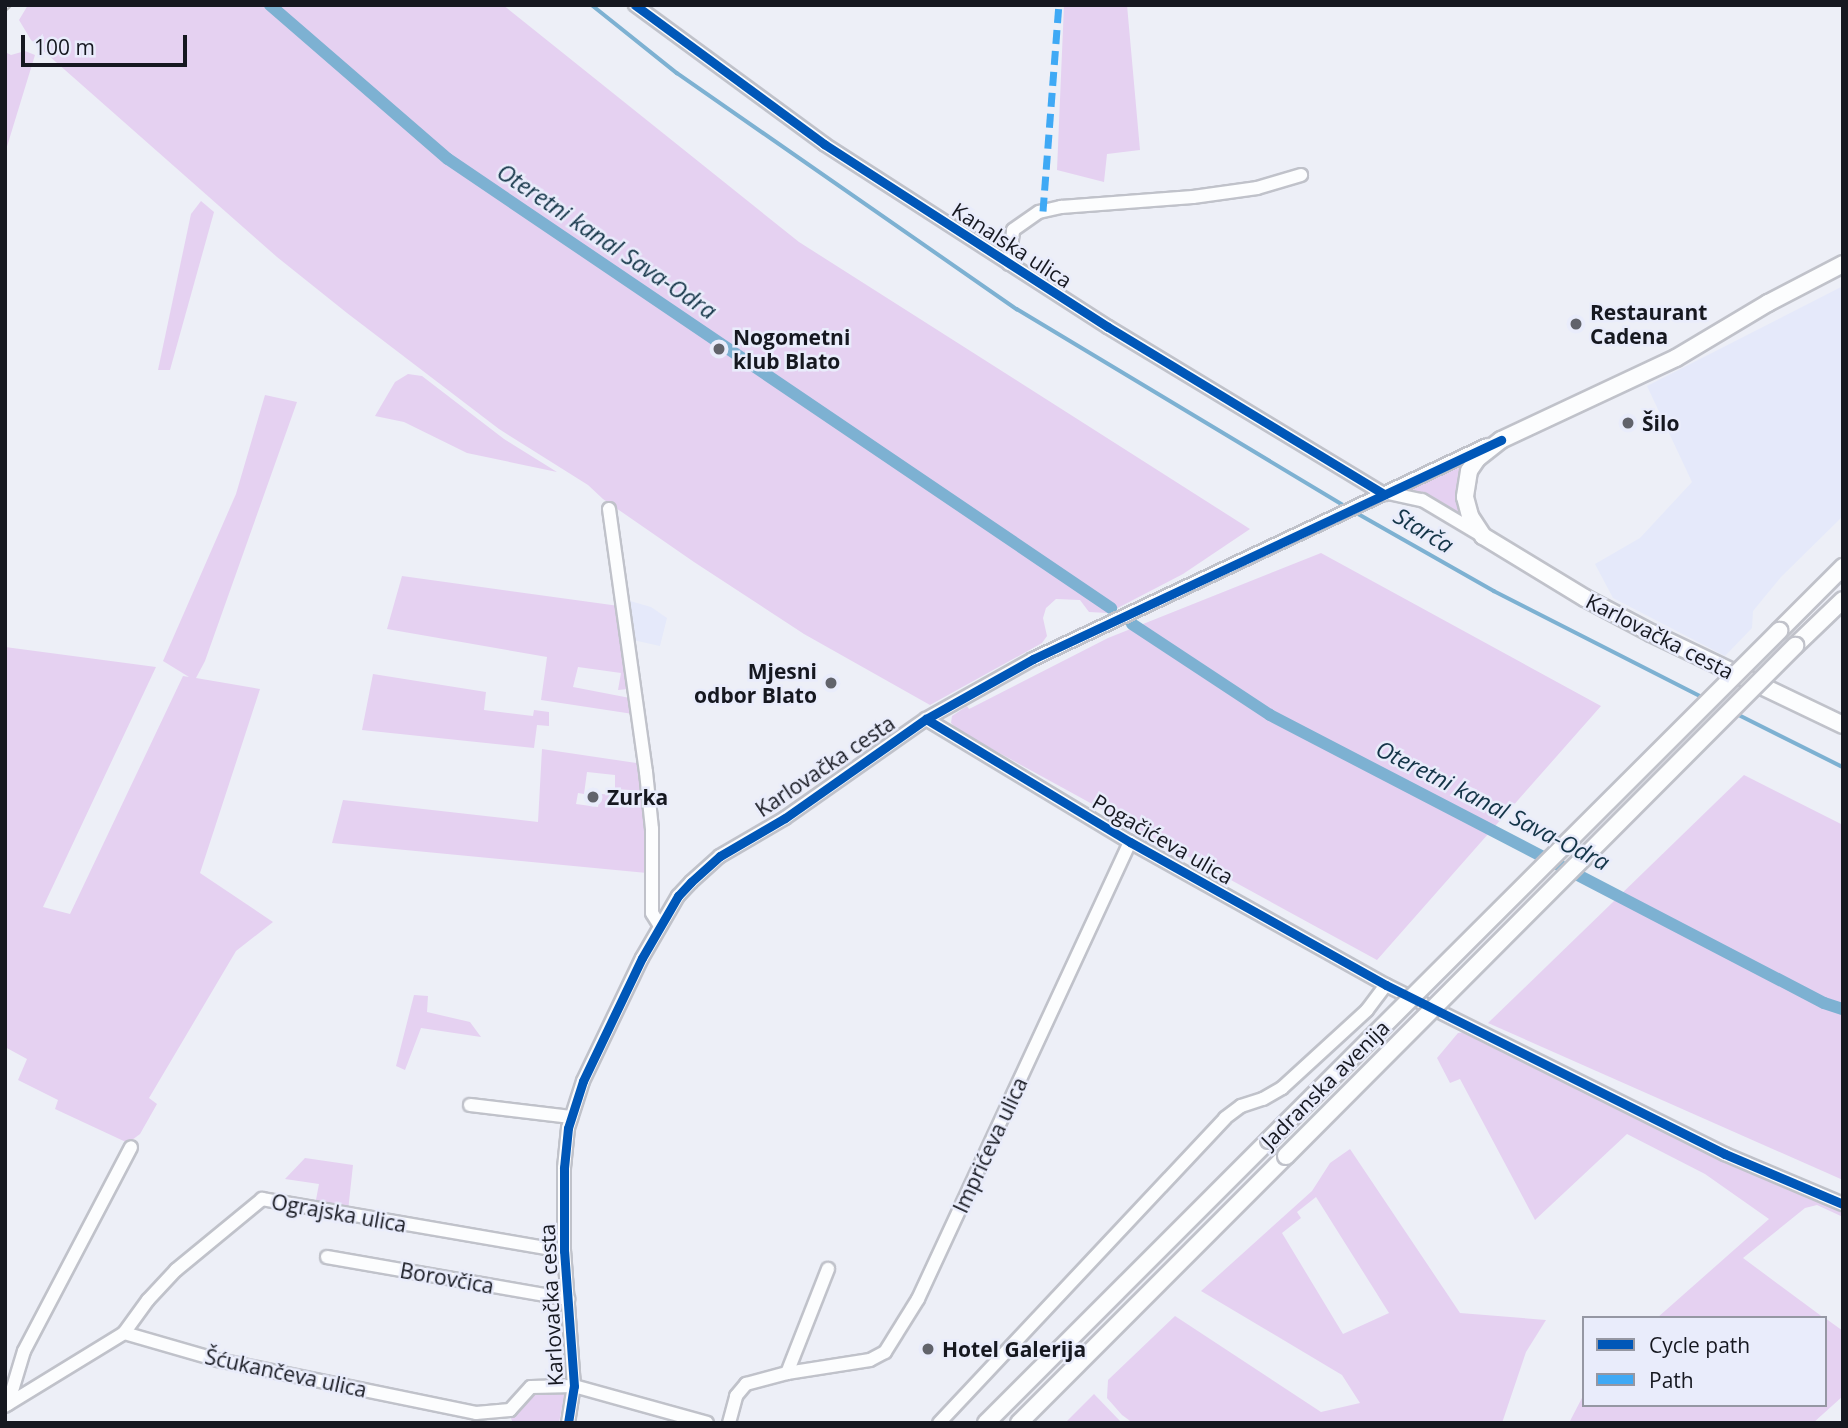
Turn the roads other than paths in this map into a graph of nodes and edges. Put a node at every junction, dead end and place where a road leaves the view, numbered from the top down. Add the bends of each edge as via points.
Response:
1 (635, 5) edge
2 (1301, 175) dead end
3 (1009, 264) junction
4 (1843, 264) edge
5 (1501, 440) junction
6 (1384, 494) junction
7 (609, 509) dead end
8 (1483, 536) junction
9 (1843, 567) edge
10 (1843, 600) edge
11 (926, 719) junction
12 (1843, 725) edge
13 (1130, 842) junction
14 (660, 926) junction
15 (1386, 985) junction
16 (470, 1105) dead end
17 (571, 1117) junction
18 (131, 1147) dead end
19 (1843, 1204) edge
20 (564, 1251) junction
21 (327, 1257) dead end
22 (828, 1269) dead end
23 (568, 1299) junction
24 (124, 1333) junction
25 (787, 1373) junction
26 (574, 1386) junction
27 (7, 1405) edge
28 (474, 1418) edge
29 (568, 1423) edge
30 (707, 1423) edge
31 (729, 1423) edge
32 (939, 1423) edge
33 (986, 1423) edge
34 (1019, 1423) edge

1 - 3 street, Kanalska ulica via 824,144
2 - 3 street via 1257,188 1039,212 1013,230
3 - 6 street, Kanalska ulica
4 - 5 main road, Karlovačka cesta via 1676,358
5 - 6 street, Karlovačka cesta
5 - 8 main road, Karlovačka cesta via 1476,459 1465,483 1466,507
6 - 8 street, Karlovačka cesta via 1422,500
6 - 11 street, Karlovačka cesta via 1033,659
7 - 14 street via 646,772 652,830 652,913
8 - 12 main road, Karlovačka cesta via 1618,615
9 - 33 main road, Jadranska avenija, bridge
10 - 34 main road, Jadranska avenija, bridge
11 - 13 street, Pogačićeva ulica
11 - 14 street, Karlovačka cesta via 785,818 705,867 678,896
13 - 15 street, Pogačićeva ulica
13 - 25 street, Imprićeva ulica via 918,1299 885,1352 870,1360
14 - 17 street, Karlovačka cesta via 609,1024
15 - 19 street, Pogačićeva ulica via 1725,1154
15 - 32 street via 1367,1010 1282,1088 1225,1118
16 - 17 street
17 - 20 street, Karlovačka cesta via 564,1167
18 - 27 street via 24,1350
20 - 23 street, Karlovačka cesta
20 - 24 street, Ograjska ulica via 262,1199 176,1270
21 - 23 street, Borovčica
22 - 25 street
23 - 26 street, Karlovačka cesta
24 - 27 street
24 - 28 street, Šćukančeva ulica via 218,1360
25 - 31 street, Imprićeva ulica via 746,1384
26 - 28 street, Šćukančeva ulica via 531,1387 506,1412
26 - 29 street, Karlovačka cesta
26 - 30 street

